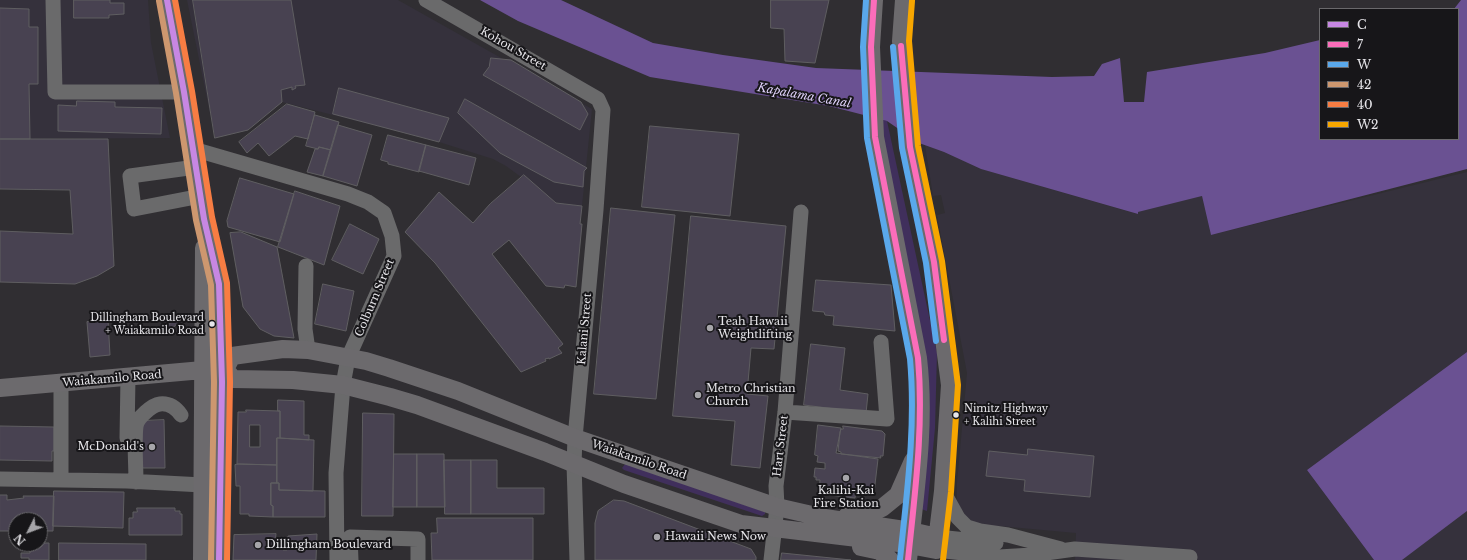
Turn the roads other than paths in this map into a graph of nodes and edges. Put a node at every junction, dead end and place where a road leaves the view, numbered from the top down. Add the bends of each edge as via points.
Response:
1 (53, 0) edge
2 (167, 0) edge
3 (426, 0) edge
4 (874, 0) edge
5 (904, 0) edge
6 (184, 92) junction
7 (598, 99) joint
8 (195, 158) junction
9 (201, 196) junction
10 (801, 212) dead end
11 (204, 219) junction
12 (306, 266) dead end
13 (881, 342) dead end
14 (308, 350) junction
15 (348, 358) junction
16 (223, 369) junction
17 (203, 370) junction
18 (128, 377) junction
19 (61, 384) junction
20 (343, 385) junction
21 (0, 388) edge
22 (785, 412) junction
23 (181, 415) dead end
24 (575, 438) junction
25 (920, 443) junction
26 (574, 464) junction
27 (0, 479) edge
28 (61, 480) junction
29 (131, 481) junction
30 (203, 485) junction
31 (943, 491) junction
32 (777, 507) junction
33 (825, 518) junction
34 (774, 529) junction
35 (818, 534) junction
36 (909, 546) edge
37 (936, 549) edge
38 (1068, 551) junction
39 (1190, 557) dead end
40 (999, 558) junction
41 (1169, 558) edge
42 (344, 559) edge
43 (202, 560) edge
44 (219, 560) edge
45 (418, 560) edge
46 (577, 560) edge
47 (771, 560) edge
48 (890, 560) edge
49 (980, 560) edge

1 - 6 street via 55,92
2 - 6 main road
3 - 7 street, Kohou Street
4 - 25 main road via 871,47 875,137 918,358
5 - 31 main road via 901,41 910,147 934,262 950,385
6 - 8 main road
7 - 24 street, Kalani Street via 603,110
8 - 9 main road
8 - 9 street via 130,176 134,209
8 - 15 street, Colburn Street via 348,194 368,202 384,213 392,236 394,256
9 - 11 main road
10 - 22 street, Hart Street
11 - 16 main road via 219,284
11 - 17 main road
12 - 14 street via 305,329
13 - 22 street via 887,419
14 - 15 main road, Waiakamilo Road
14 - 16 main road, Waiakamilo Road via 283,349 232,356
15 - 20 street, Colburn Street
15 - 24 main road, Waiakamilo Road via 389,368 458,392
16 - 17 main road, Waiakamilo Road
16 - 20 main road, Waiakamilo Road via 233,379 294,380
16 - 44 main road
17 - 18 main road, Waiakamilo Road
17 - 30 main road
18 - 19 main road, Waiakamilo Road
18 - 29 street
19 - 21 main road, Waiakamilo Road
19 - 28 street
20 - 26 main road, Waiakamilo Road via 417,405
20 - 42 street, Colburn Street via 336,473
22 - 32 street, Hart Street via 776,486
23 - 29 street via 174,408 161,404 148,409 136,424
24 - 26 street, Kalani Street
24 - 32 main road, Waiakamilo Road
25 - 33 main road via 898,496 882,508 865,514
25 - 36 main road
26 - 34 main road, Waiakamilo Road via 741,524
26 - 46 street, Kalani Street
27 - 28 street
28 - 29 street
29 - 30 street
30 - 43 main road
31 - 37 main road
31 - 38 street via 958,518 967,527
32 - 33 main road, Waiakamilo Road
32 - 34 street, Hart Street
33 - 36 main road, Waiakamilo Road
34 - 35 main road, Waiakamilo Road
34 - 47 street, Hart Street
35 - 36 main road, Waiakamilo Road
35 - 48 main road via 845,545 880,551
36 - 37 main road, Waiakamilo Road
37 - 38 street, Waiakamilo Road
37 - 40 street, Waiakamilo Road
38 - 40 street, Waiakamilo Road
38 - 41 street, Waiakamilo Road via 1075,549
39 - 41 street, Waiakamilo Road
40 - 49 street
42 - 45 street via 350,537 418,539

